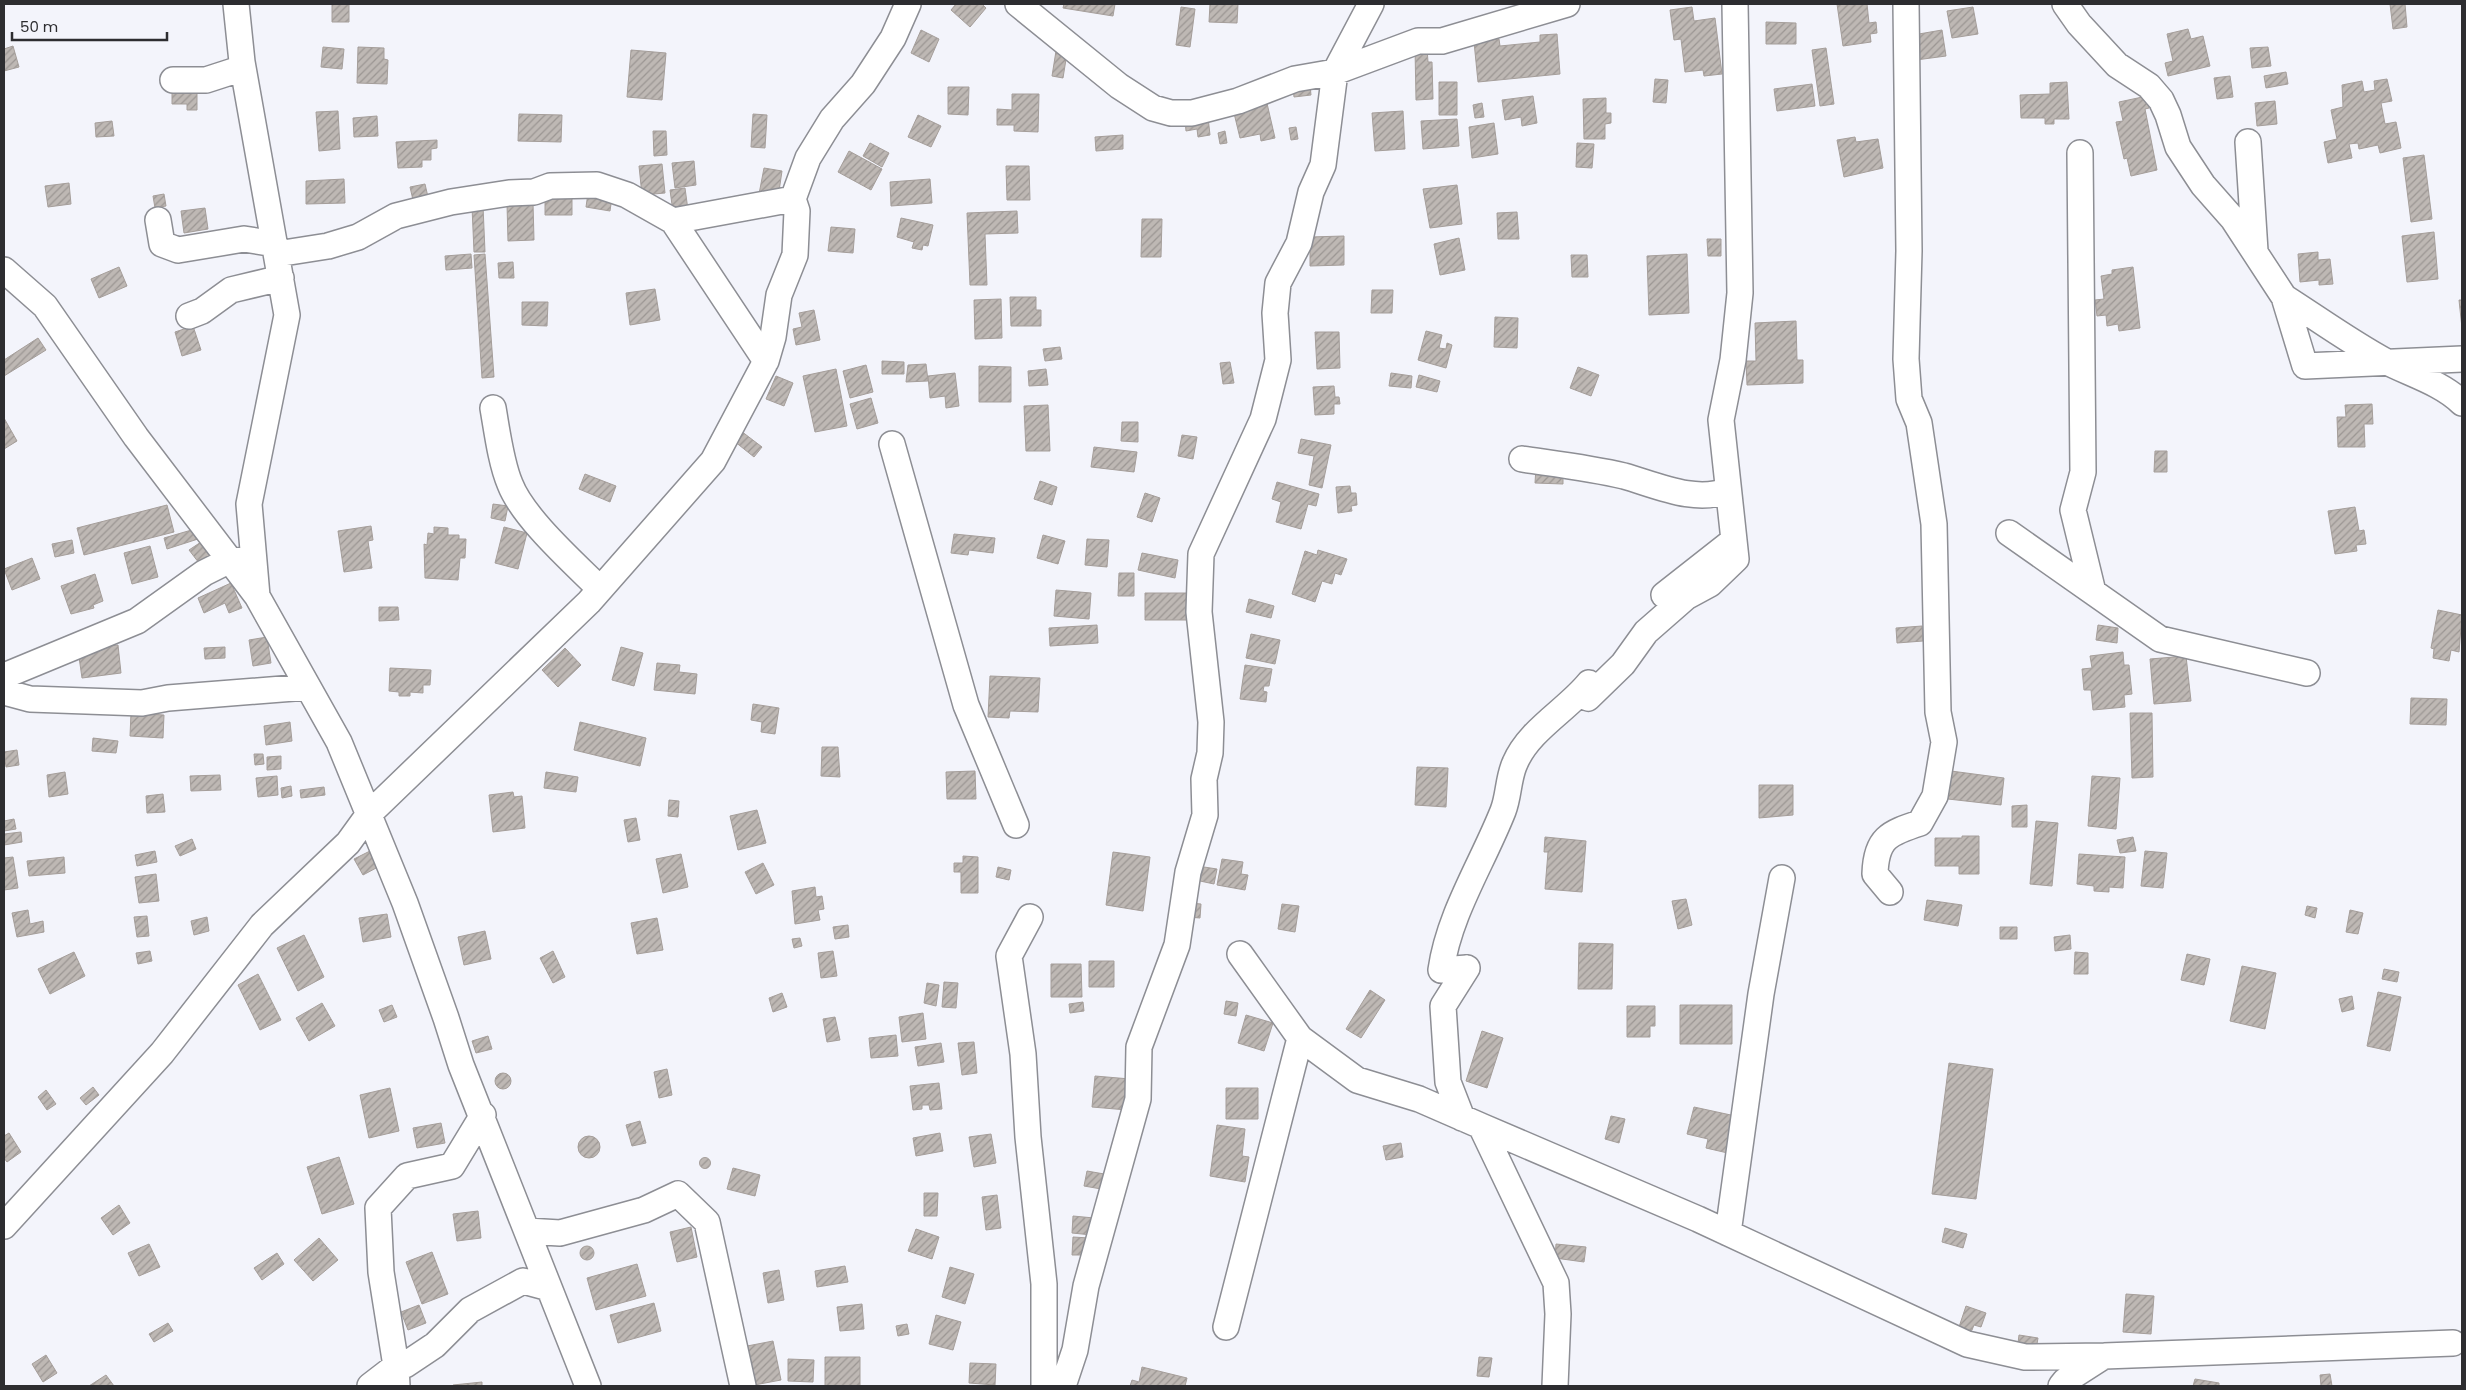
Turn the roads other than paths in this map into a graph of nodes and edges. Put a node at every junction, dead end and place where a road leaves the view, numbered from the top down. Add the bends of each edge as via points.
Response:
1 (236, 4) edge
2 (908, 4) edge
3 (1018, 4) edge
4 (1371, 4) edge
5 (1567, 4) edge
6 (1735, 4) edge
7 (1906, 4) edge
8 (2065, 4) edge
9 (243, 68) junction
10 (1335, 72) junction
11 (173, 80) dead end
12 (2248, 142) dead end
13 (2080, 154) dead end
14 (793, 199) junction
15 (158, 220) dead end
16 (673, 222) junction
17 (276, 249) junction
18 (2255, 253) junction
19 (4, 270) edge
20 (281, 278) junction
21 (2284, 297) junction
22 (189, 316) dead end
23 (2462, 359) edge
24 (766, 361) junction
25 (2385, 361) junction
26 (2462, 403) edge
27 (493, 408) dead end
28 (892, 444) dead end
29 (1522, 459) dead end
30 (1728, 490) junction
31 (2009, 532) dead end
32 (242, 560) junction
33 (600, 589) junction
34 (2093, 592) junction
35 (2307, 673) dead end
36 (4, 676) edge
37 (307, 687) junction
38 (4, 692) edge
39 (369, 814) junction
40 (1016, 825) dead end
41 (1782, 878) dead end
42 (1890, 892) dead end
43 (1030, 917) dead end
44 (1240, 954) dead end
45 (1300, 1038) junction
46 (483, 1116) junction
47 (1472, 1122) junction
48 (4, 1226) edge
49 (527, 1231) junction
50 (1728, 1233) junction
51 (549, 1288) junction
52 (1226, 1327) dead end
53 (2453, 1344) dead end
54 (2104, 1356) junction
55 (396, 1376) edge
56 (370, 1386) edge
57 (588, 1386) edge
58 (743, 1386) edge
59 (1044, 1386) edge
60 (1063, 1386) edge
61 (1555, 1386) edge
62 (2061, 1386) edge

1 - 9 street
2 - 14 street via 888,45 863,84 832,119 808,158
3 - 10 street via 1119,86 1153,108 1171,113 1192,113 1238,101 1295,79
4 - 10 street
5 - 10 street via 1442,41 1418,41
6 - 30 street via 1740,293 1733,360 1721,420
7 - 42 street via 1909,251 1906,359 1909,399 1919,423 1934,524 1938,712 1944,742 1935,796 1920,823 1892,832 1880,846 1875,874
8 - 18 street via 2117,66 2149,86 2161,100 2178,147
9 - 11 street via 206,80
9 - 17 street
10 - 60 street via 1322,165 1310,192 1299,243 1278,284 1278,360 1263,419 1201,554 1199,612 1211,722 1210,753 1204,779 1205,815 1188,872 1177,945 1139,1047 1138,1099 1086,1286 1074,1350
12 - 18 street
13 - 34 street via 2083,472 2073,510
14 - 16 street
14 - 24 street via 797,211 795,255 779,295
15 - 17 street via 162,244 178,250 244,239
16 - 17 street via 627,195 597,185 550,186 534,192 451,202 396,216 358,237 328,246
16 - 24 street
17 - 20 street
18 - 21 street
19 - 32 street via 46,306 136,437
20 - 22 street via 231,290
20 - 32 street via 287,314 249,504
21 - 25 street
21 - 25 street via 2305,366
23 - 25 street
24 - 33 street via 712,461
25 - 26 street via 2429,382
27 - 33 street via 509,483 519,502
28 - 40 street via 966,705
29 - 30 street via 1624,476 1668,491 1717,494
30 - 47 street via 1736,559 1710,584 1686,597 1646,632 1623,664 1588,698 1580,694 1539,729 1515,763 1506,805 1468,888 1444,949 1441,970 1467,968 1443,1006 1448,1082
31 - 34 street
32 - 36 street via 204,573 137,621
32 - 37 street via 257,596
33 - 39 street
34 - 35 street via 2160,639
37 - 38 street via 142,703 30,699
37 - 39 street via 339,742
39 - 46 street via 405,903 461,1066
39 - 48 street via 348,843 262,926 162,1053
41 - 50 street via 1761,994
43 - 59 street via 1009,956 1024,1054 1028,1137 1044,1284
44 - 45 street
45 - 47 street via 1357,1080 1419,1099
45 - 52 street
46 - 49 street
46 - 55 street via 452,1166 407,1176 378,1208 381,1272
47 - 50 street
47 - 61 street via 1556,1283
49 - 51 street
49 - 58 street via 560,1233 644,1210 678,1194 707,1222
50 - 54 street via 1968,1344 2025,1357
51 - 55 street via 522,1280 470,1310 435,1345 404,1365
51 - 57 street
53 - 54 street
54 - 62 street
55 - 56 street

